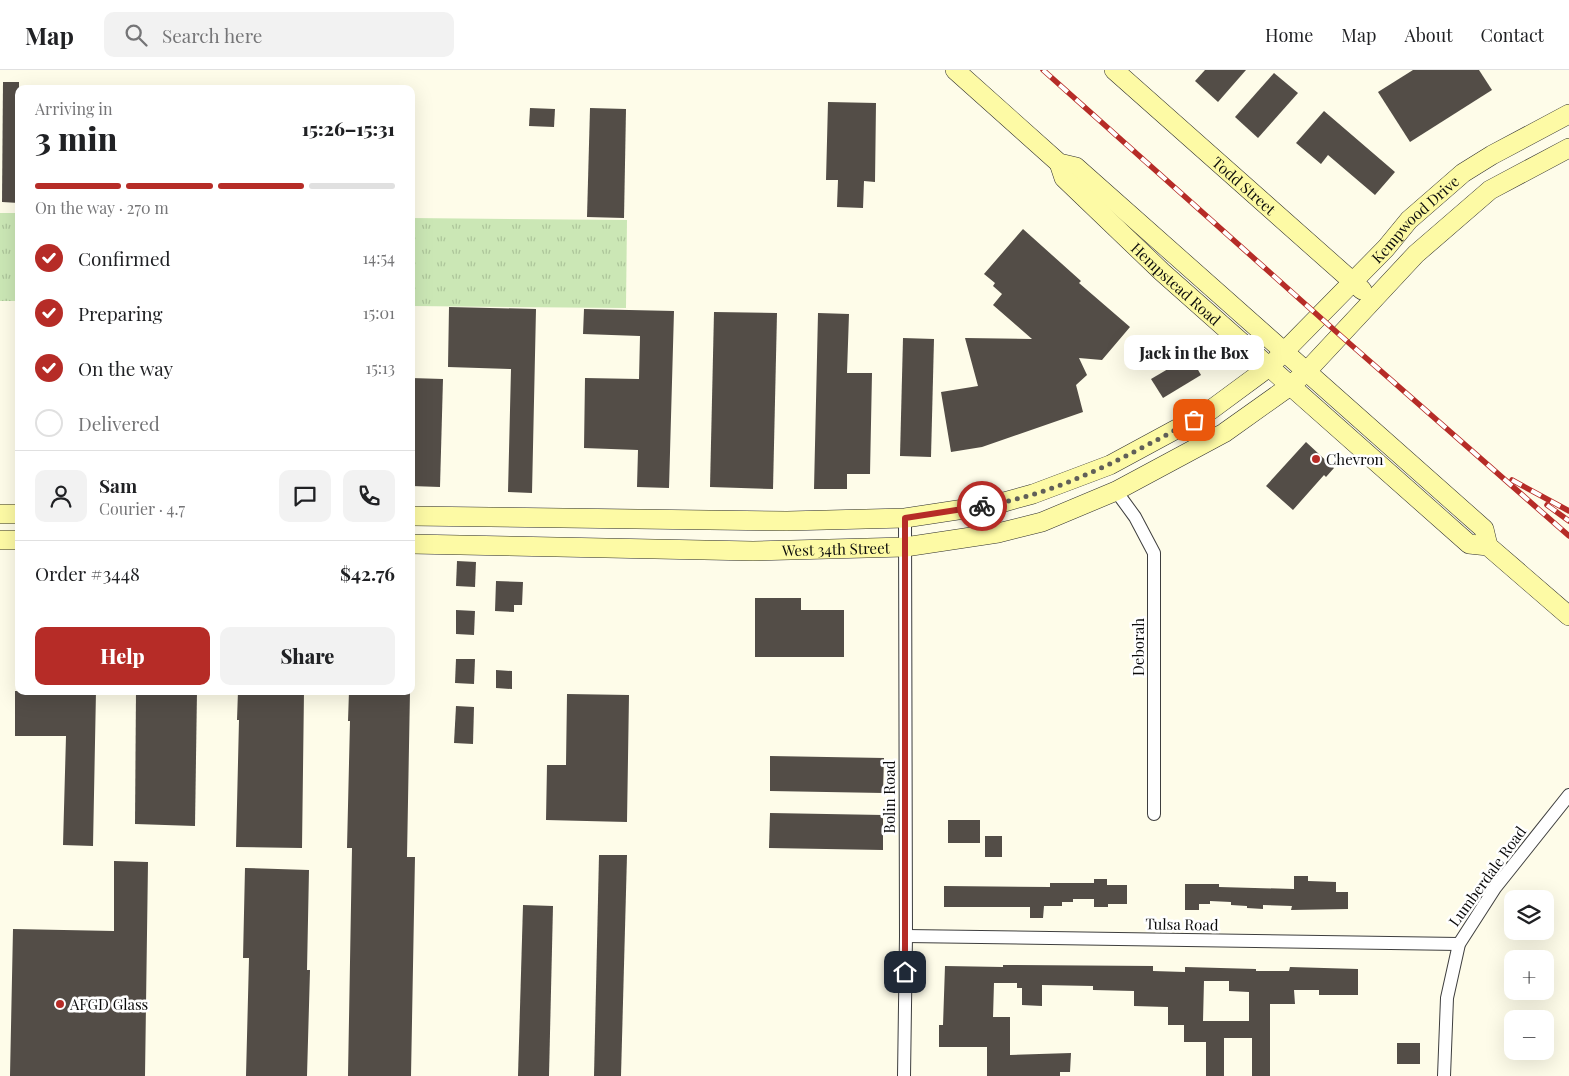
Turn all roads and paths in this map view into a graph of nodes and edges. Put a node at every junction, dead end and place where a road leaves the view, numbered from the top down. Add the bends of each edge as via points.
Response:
1 (955, 70) edge
2 (1114, 70) edge
3 (1569, 114) edge
4 (1569, 148) edge
5 (1492, 155) junction
6 (1059, 163) junction
7 (1509, 180) junction
8 (1353, 282) junction
9 (1374, 301) junction
10 (1284, 352) junction
11 (1270, 367) junction
12 (1306, 372) junction
13 (1290, 386) junction
14 (1116, 491) junction
15 (0, 514) edge
16 (15, 514) edge
17 (415, 516) edge
18 (905, 518) junction
19 (669, 520) junction
20 (0, 540) edge
21 (15, 540) edge
22 (415, 544) edge
23 (1488, 546) junction
24 (904, 547) junction
25 (668, 549) junction
26 (1569, 616) edge
27 (1569, 795) edge
28 (1154, 814) dead end
29 (906, 936) junction
30 (1459, 944) junction
31 (904, 1076) edge
32 (1444, 1076) edge

1 - 6 main road, Hempstead Road
2 - 8 main road, Todd Street
3 - 5 main road, Kempwood Drive
4 - 7 main road, Kempwood Drive
5 - 7 main road
5 - 8 main road, Kempwood Drive via 1463,173 1409,220
6 - 10 main road, Hempstead Road via 1076,167
6 - 11 main road, Hempstead Road via 1064,178 1074,189
7 - 9 main road, Kempwood Drive via 1490,190 1416,254
8 - 9 main road, Todd Street
8 - 10 main road, Kempwood Drive
9 - 12 main road, Kempwood Drive
10 - 11 main road, West 34th Street
10 - 12 main road, Hempstead Road
11 - 13 main road, Hempstead Road
11 - 18 main road, West 34th Street via 1208,412 1110,465 1033,494 996,504
12 - 13 main road, West 34th Street
12 - 23 main road, Hempstead Road via 1484,529
13 - 14 main road, West 34th Street via 1224,433
13 - 23 main road, Hempstead Road via 1469,544
14 - 24 main road, West 34th Street via 1042,522 998,533
14 - 28 street, Deborah via 1135,517 1154,553
15 - 16 main road
17 - 19 main road, West 34th Street
18 - 19 main road, West 34th Street
18 - 24 street, Bolin Road
19 - 25 main road
20 - 21 main road
22 - 25 main road, West 34th Street
23 - 26 main road, Hempstead Road
24 - 25 main road, West 34th Street via 753,551
24 - 29 street, Bolin Road
27 - 30 street, Lumberdale Road via 1495,888
29 - 30 street, Tulsa Road
29 - 31 street, Bolin Road
30 - 32 street, Lumberdale Road via 1447,998

